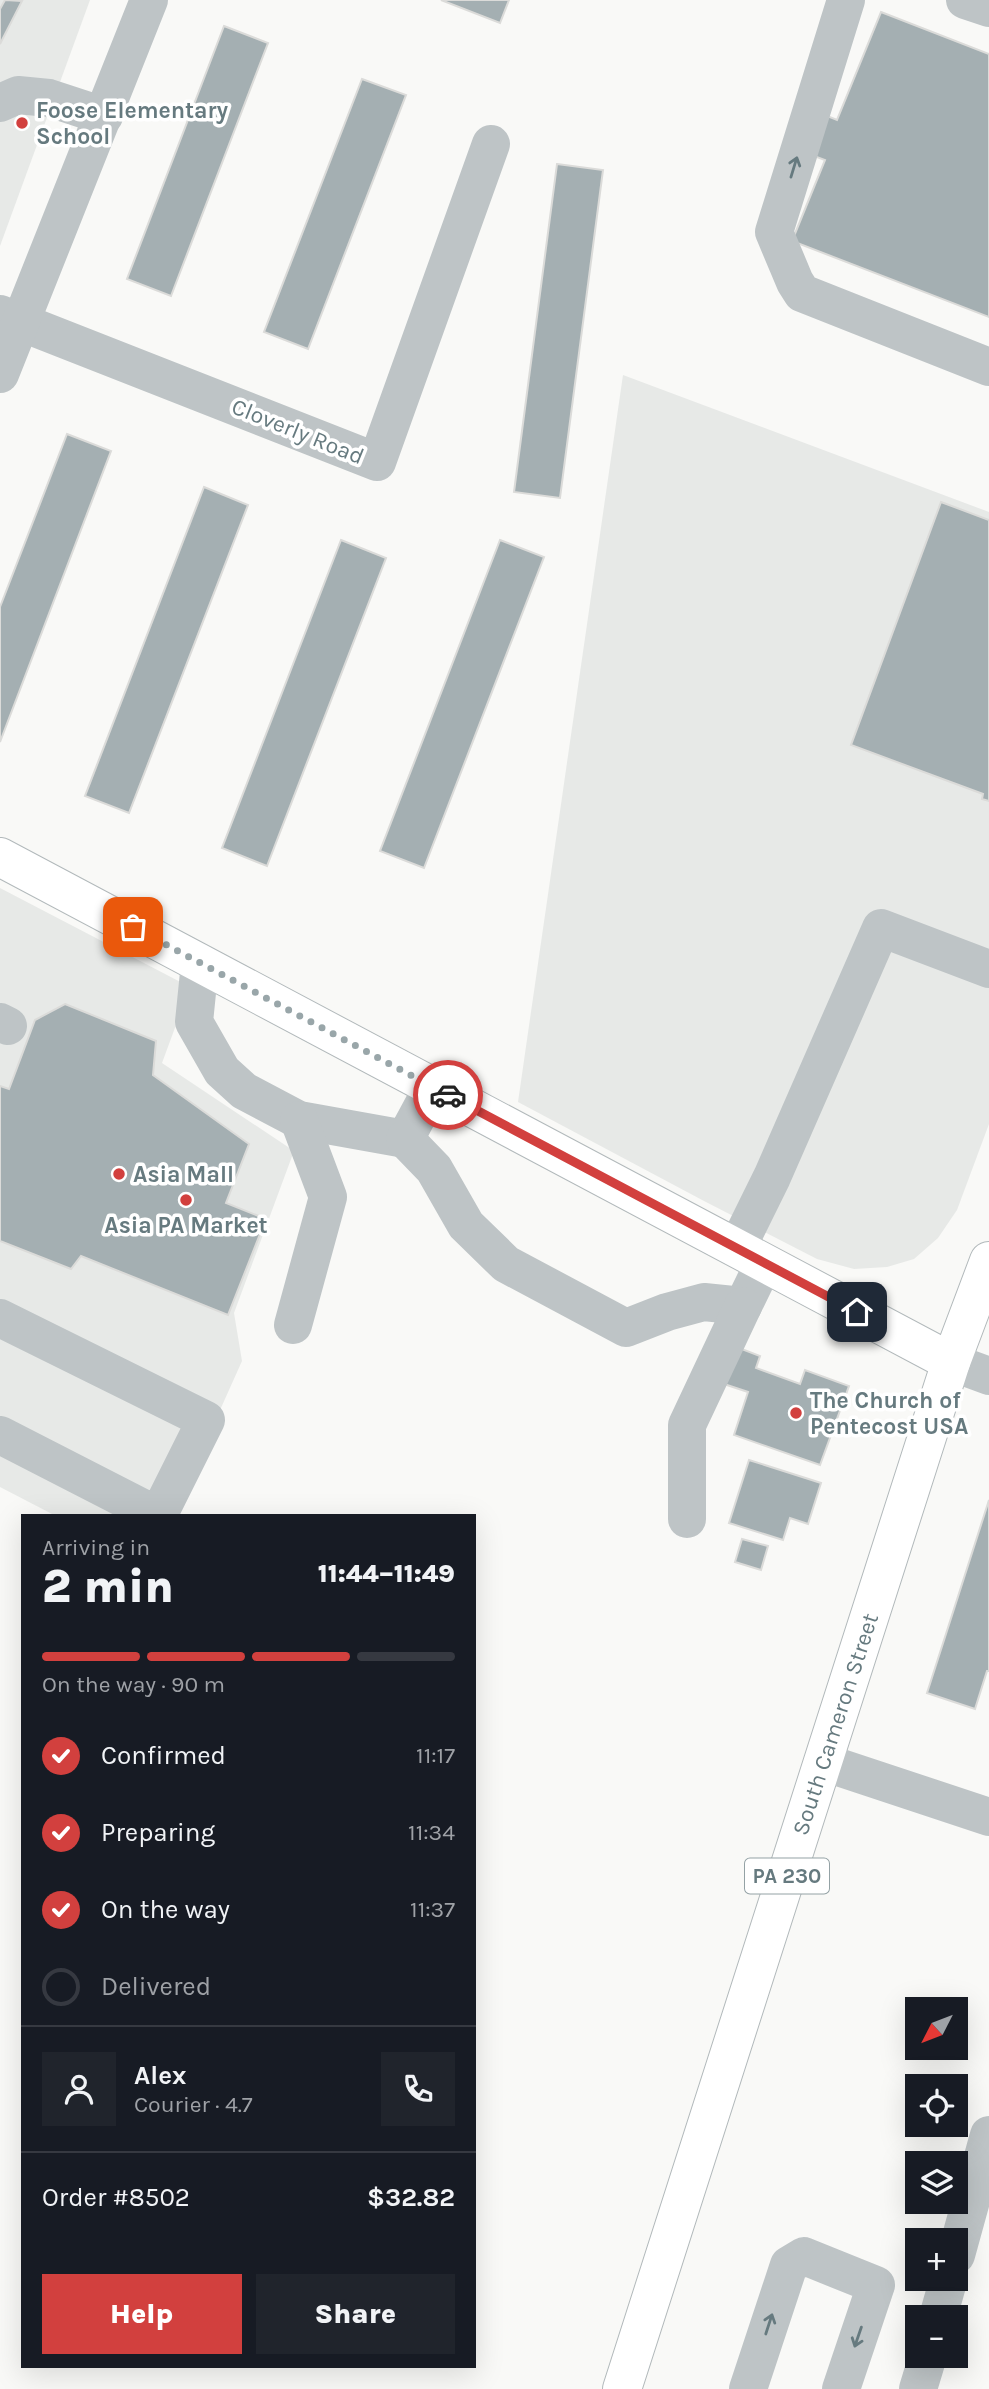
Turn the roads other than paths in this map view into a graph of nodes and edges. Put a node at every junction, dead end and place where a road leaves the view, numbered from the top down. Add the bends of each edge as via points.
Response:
1 (149, 0) edge
2 (846, 0) edge
3 (965, 0) edge
4 (989, 8) edge
5 (0, 103) edge
6 (104, 116) junction
7 (491, 144) dead end
8 (11, 318) edge
9 (989, 367) edge
10 (0, 374) edge
11 (0, 856) edge
12 (200, 963) junction
13 (989, 969) edge
14 (433, 1087) junction
15 (299, 1120) junction
16 (405, 1139) junction
17 (750, 1255) junction
18 (989, 1261) edge
19 (743, 1306) junction
20 (0, 1318) edge
21 (293, 1325) dead end
22 (951, 1363) junction
23 (989, 1376) edge
24 (0, 1435) edge
25 (154, 1514) edge
26 (159, 1514) edge
27 (687, 1519) dead end
28 (823, 1762) junction
29 (989, 1817) edge
30 (989, 2135) edge
31 (963, 2228) edge
32 (924, 2368) edge
33 (622, 2389) edge
34 (748, 2389) edge
35 (841, 2389) edge
36 (918, 2389) edge

1 - 6 street
9 -> 2 street via 802,293 774,232
3 - 4 street
5 - 6 street via 18,95 49,98
6 - 8 street
7 - 8 street, Cloverly Road via 377,463
8 - 10 street
11 - 12 main road
12 - 14 main road
12 - 15 street via 194,1021 209,1051 244,1091
13 - 17 street via 881,928 772,1177
14 - 16 street
14 - 17 main road
15 - 16 street
15 - 21 street via 328,1197
16 - 19 street via 435,1169 467,1225 506,1264 626,1328 704,1302
17 - 19 street
17 - 22 main road
18 - 22 main road, South Cameron Street / PA 230
19 - 27 street via 687,1425
20 - 26 street via 206,1420
22 - 23 street
22 - 28 main road, South Cameron Street / PA 230
24 - 25 street
28 - 29 street
28 - 33 main road, South Cameron Street / PA 230
30 - 31 street
32 - 36 street
34 -> 35 street via 789,2265 803,2256 876,2285

